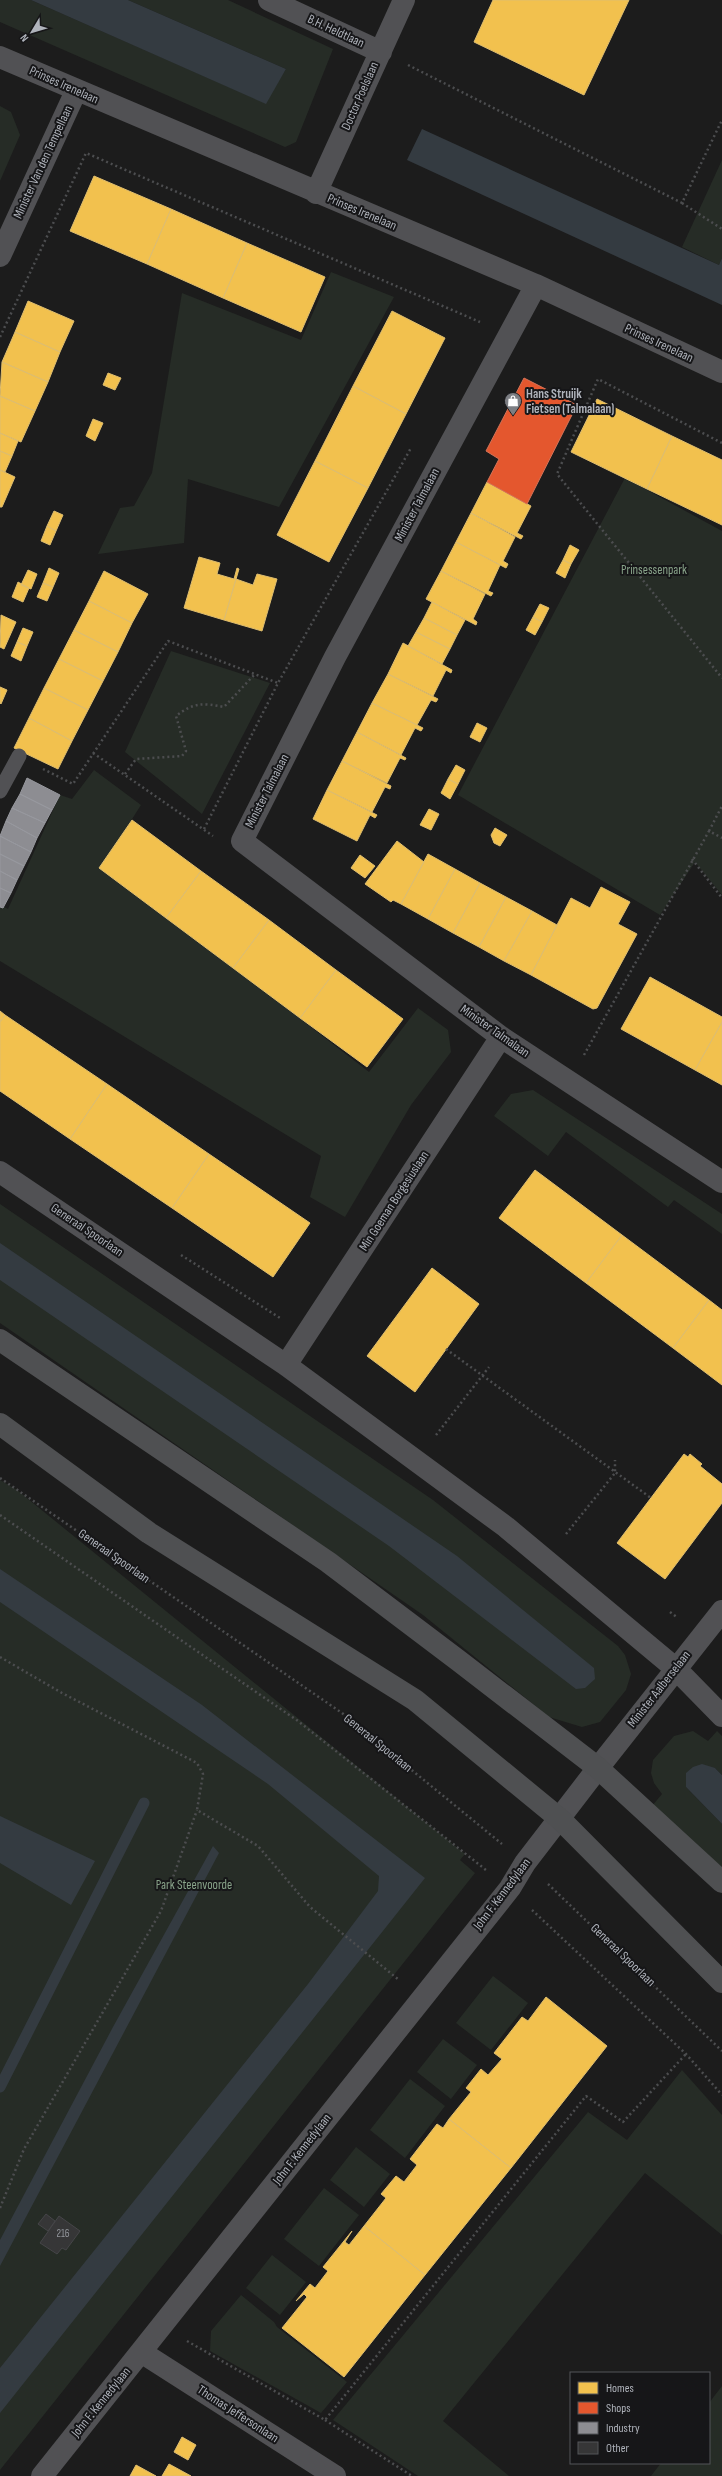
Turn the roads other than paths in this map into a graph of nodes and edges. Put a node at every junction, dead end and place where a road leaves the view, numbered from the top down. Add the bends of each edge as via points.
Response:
1 (269, 0) edge
2 (404, 0) edge
3 (380, 52) junction
4 (0, 57) edge
5 (76, 91) junction
6 (316, 193) junction
7 (0, 256) edge
8 (536, 285) junction
9 (722, 372) edge
10 (19, 756) road end
11 (0, 791) edge
12 (501, 1037) junction
13 (0, 1172) edge
14 (722, 1182) edge
15 (0, 1340) edge
16 (286, 1365) junction
17 (0, 1424) edge
18 (722, 1611) edge
19 (675, 1668) junction
20 (722, 1716) edge
21 (598, 1768) junction
22 (560, 1819) junction
23 (722, 1882) edge
24 (722, 1982) edge
25 (141, 2352) junction
26 (42, 2476) edge
27 (335, 2476) edge

1 - 3 street, B.H. Heldtlaan
2 - 3 street, Doctor Poelslaan
3 - 6 street, Doctor Poelslaan
4 - 5 street, Prinses Irenelaan
5 - 6 street, Prinses Irenelaan
5 - 7 street, Minister Van den Tempellaan
6 - 8 street, Prinses Irenelaan
8 - 9 street, Prinses Irenelaan
8 - 12 street, Minister Talmalaan via 335,657 242,841
10 - 11 lane
12 - 14 street, Minister Talmalaan
12 - 16 street, Min Goeman Borgesiuslaan
13 - 16 street, Generaal Spoorlaan
15 - 21 street via 328,1562
16 - 19 street, Generaal Spoorlaan via 506,1527
17 - 22 street via 149,1533 415,1700
18 - 19 street, Minister Aalberselaan
19 - 20 street, Generaal Spoorlaan
19 - 21 street, Minister Aalberselaan
21 - 22 street, Minister Aalberselaan
21 - 23 street
22 - 24 street
22 - 25 street, John F. Kennedylaan via 525,1863 510,1888
25 - 26 street, John F. Kennedylaan
25 - 27 street, Thomas Jeffersonlaan

